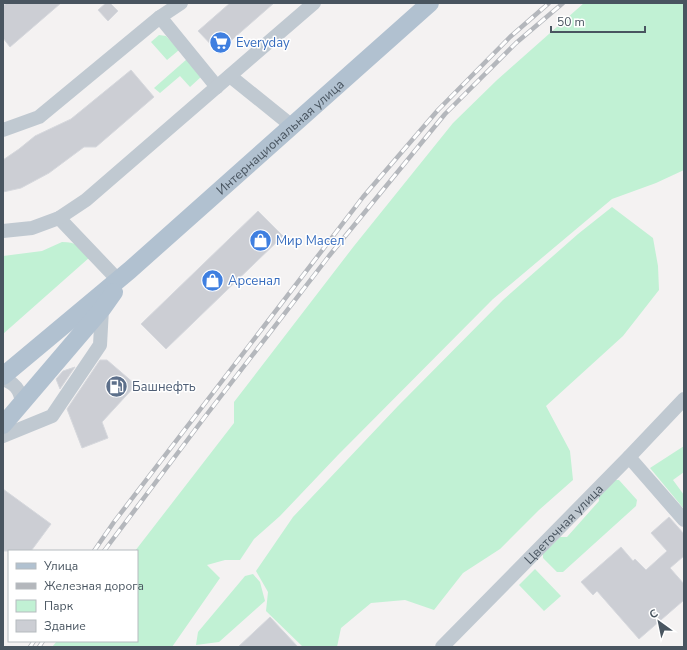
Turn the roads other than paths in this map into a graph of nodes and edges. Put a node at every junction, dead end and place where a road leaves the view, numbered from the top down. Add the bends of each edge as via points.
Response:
1 (181, 3) edge
2 (314, 3) edge
3 (430, 3) edge
4 (160, 17) junction
5 (230, 76) junction
6 (217, 87) junction
7 (292, 126) junction
8 (3, 130) edge
9 (59, 218) junction
10 (3, 231) edge
11 (124, 275) junction
12 (102, 309) junction
13 (3, 377) edge
14 (684, 399) edge
15 (22, 402) junction
16 (3, 425) edge
17 (3, 436) edge
18 (629, 457) junction
19 (684, 520) edge
20 (442, 647) edge

1 - 4 street
2 - 5 street
3 - 7 main road, Интернациональная улица
4 - 6 street
4 - 8 street via 39,116
5 - 6 street
5 - 7 street
6 - 9 street via 86,200
7 - 11 main road, Интернациональная улица
9 - 10 street via 32,228
9 - 11 street
11 - 12 main road, Интернациональная улица
11 - 13 main road, Интернациональная улица
12 - 15 main road, Интернациональная улица
12 - 17 street via 100,345 52,416
13 - 15 street via 18,389
14 - 18 street, Цветочная улица
15 - 16 main road, Интернациональная улица
18 - 19 street
18 - 20 street, Цветочная улица

